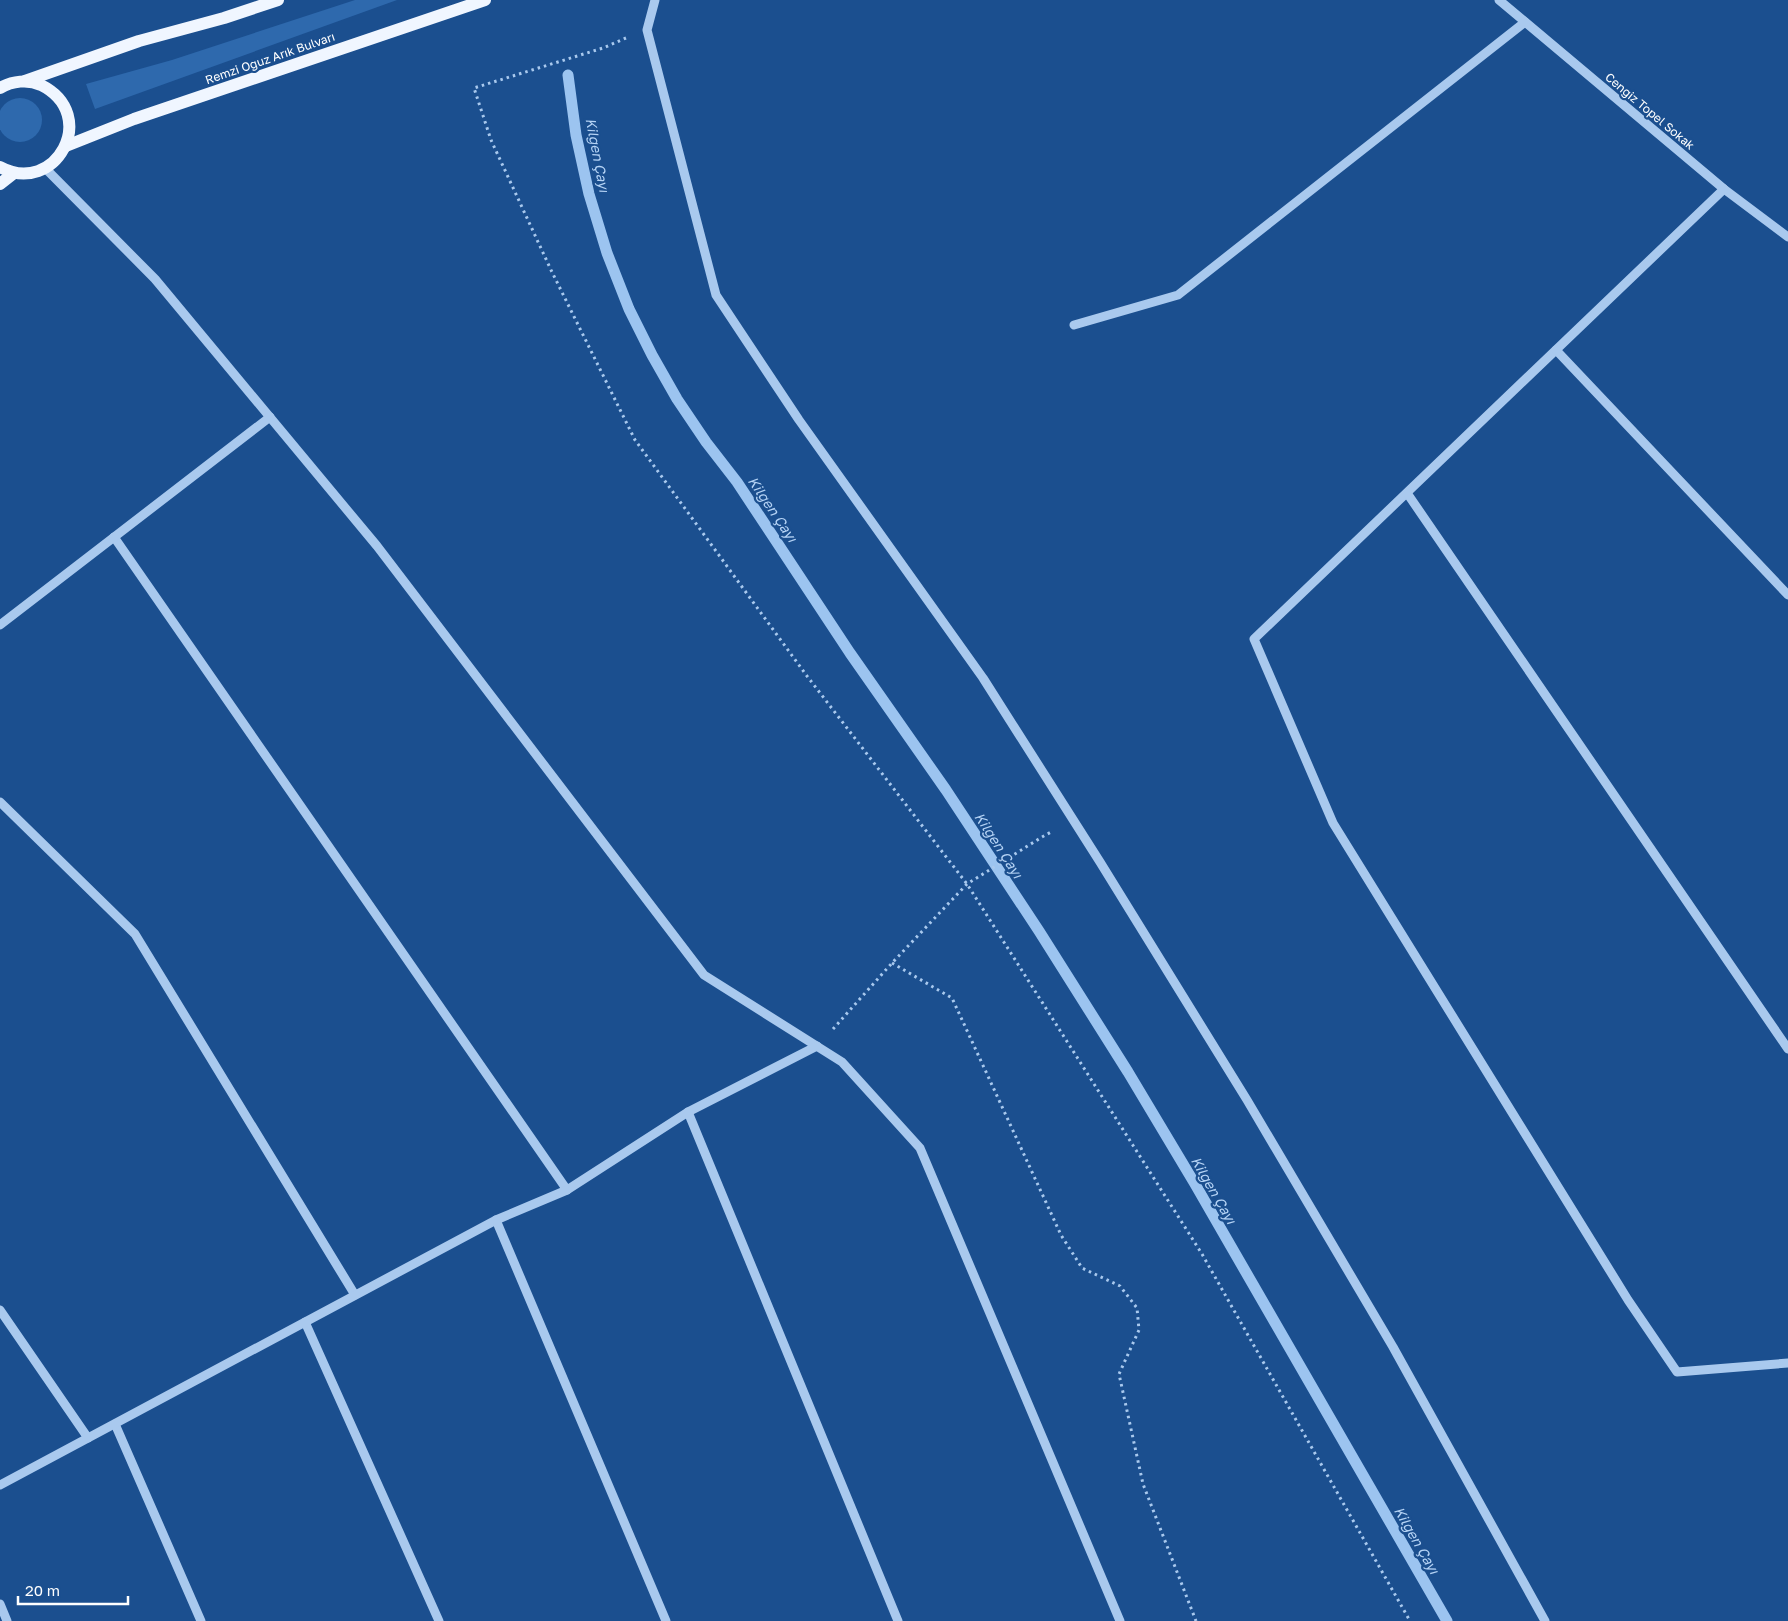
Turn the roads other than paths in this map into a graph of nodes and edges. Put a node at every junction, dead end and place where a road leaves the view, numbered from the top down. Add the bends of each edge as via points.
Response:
1 (278, 0) edge
2 (485, 0) edge
3 (655, 0) edge
4 (1499, 0) edge
5 (1525, 22) junction
6 (25, 81) junction
7 (2, 84) edge
8 (66, 146) junction
9 (0, 167) edge
10 (44, 168) junction
11 (14, 173) junction
12 (0, 184) edge
13 (1724, 189) junction
14 (1788, 237) edge
15 (1074, 325) dead end
16 (1556, 350) junction
17 (270, 417) junction
18 (1407, 493) junction
19 (114, 537) junction
20 (1788, 595) edge
21 (0, 625) edge
22 (0, 802) edge
23 (817, 1046) junction
24 (1788, 1050) edge
25 (688, 1112) junction
26 (567, 1190) junction
27 (496, 1220) junction
28 (355, 1295) junction
29 (0, 1310) edge
30 (305, 1322) junction
31 (1788, 1364) edge
32 (115, 1424) junction
33 (88, 1438) junction
34 (0, 1485) edge
35 (0, 1604) edge
36 (7, 1621) edge
37 (201, 1621) edge
38 (440, 1621) edge
39 (666, 1621) edge
40 (898, 1621) edge
41 (1120, 1621) edge
42 (1545, 1621) edge

1 - 6 main road via 138,41
2 - 8 main road, Remzi Oğuz Arık Bulvarı via 134,119
3 - 42 street via 647,30 716,295 799,420 983,678 1100,862 1242,1092 1393,1347
4 - 5 street, Cengiz Topel Sokak
5 - 13 street, Cengiz Topel Sokak
5 - 15 street via 1178,295
6 - 7 main road
6 - 8 main road via 51,90 62,102 70,131
8 - 10 main road via 57,159
9 - 11 main road
10 - 11 main road via 30,173
10 - 17 street via 155,279
11 - 12 main road
13 - 14 street, Cengiz Topel Sokak
13 - 16 street
16 - 18 street
16 - 20 street
17 - 19 street
17 - 23 street via 377,546 704,975
18 - 24 street
18 - 31 street via 1254,640 1333,823 1628,1300 1677,1372
19 - 21 street
19 - 26 street
22 - 28 street via 134,934
23 - 25 street
23 - 41 street via 842,1062 920,1148
25 - 26 street
25 - 40 street
26 - 27 street
27 - 28 street
27 - 39 street
28 - 30 street
29 - 33 street
30 - 32 street
30 - 38 street
32 - 33 street
32 - 37 street
33 - 34 street
35 - 36 street

